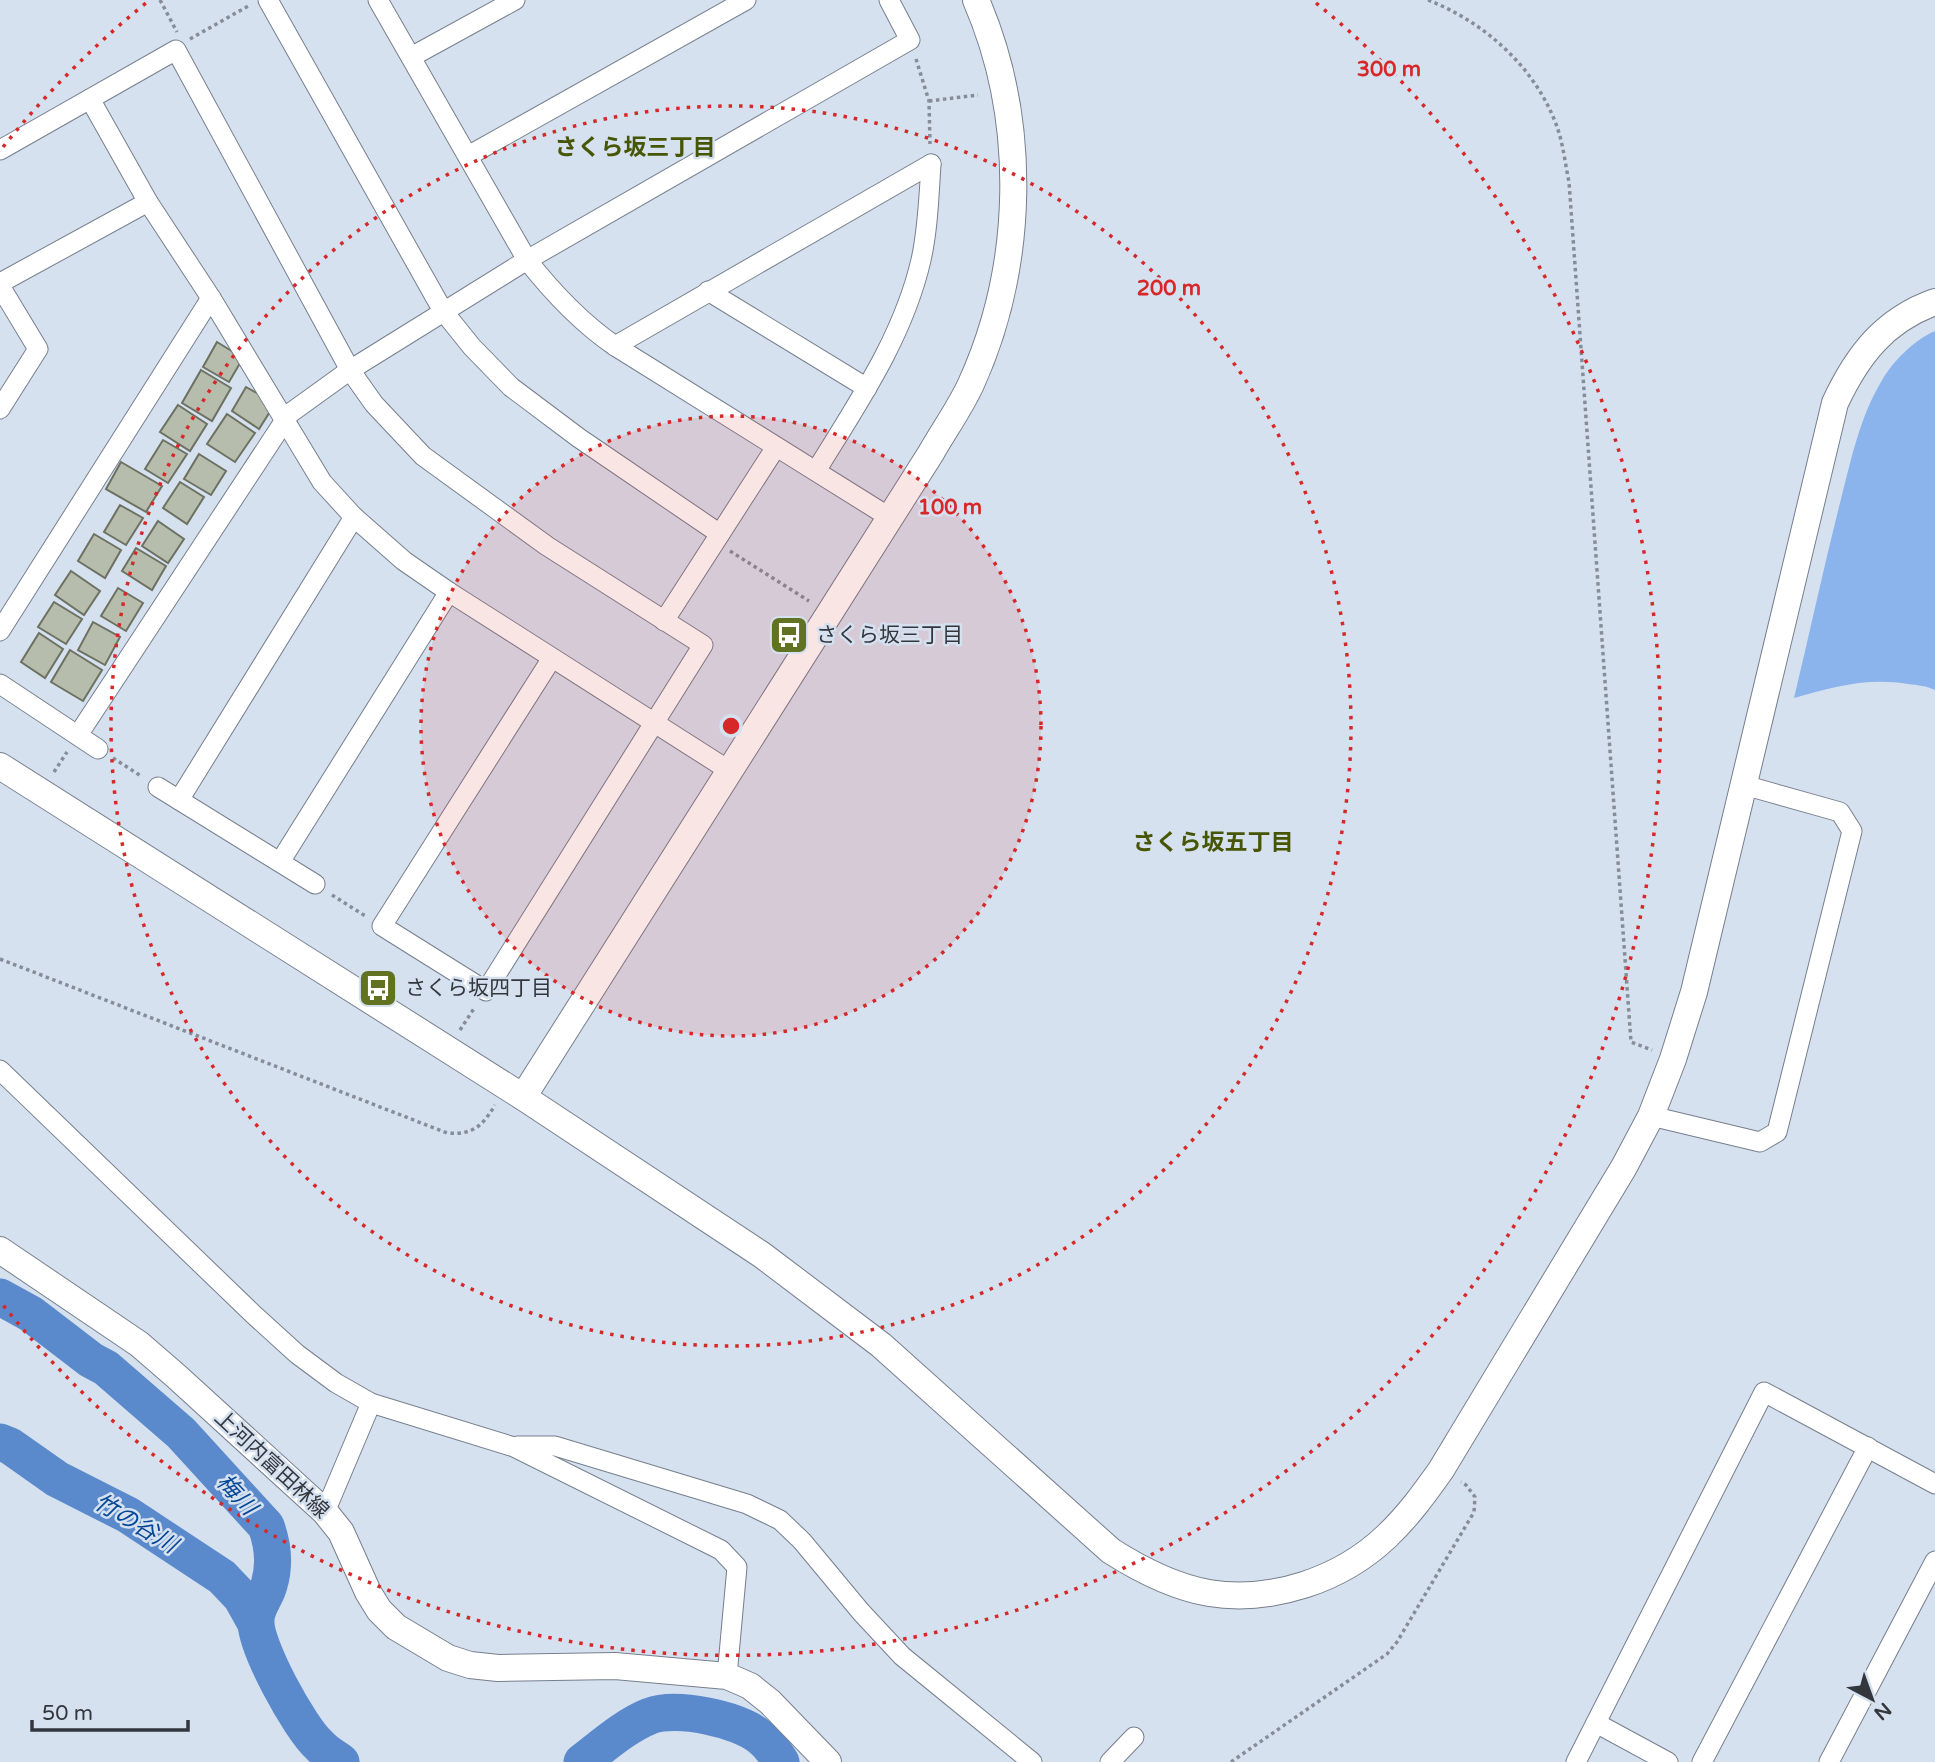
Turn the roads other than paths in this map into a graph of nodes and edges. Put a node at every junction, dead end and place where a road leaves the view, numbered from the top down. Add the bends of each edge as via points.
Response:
1 (268, 0) edge
2 (378, 0) edge
3 (514, 0) edge
4 (746, 0) edge
5 (889, 0) edge
6 (976, 0) edge
7 (411, 57) junction
8 (90, 99) junction
9 (0, 150) edge
10 (468, 156) junction
11 (148, 202) junction
12 (527, 260) junction
13 (0, 285) edge
14 (708, 291) junction
15 (211, 298) junction
16 (1935, 302) edge
17 (443, 311) junction
18 (615, 346) junction
19 (351, 370) junction
20 (867, 388) junction
21 (0, 409) edge
22 (284, 421) junction
23 (776, 447) junction
24 (816, 471) junction
25 (354, 517) junction
26 (889, 517) junction
27 (718, 537) junction
28 (449, 592) junction
29 (664, 621) junction
30 (0, 631) edge
31 (552, 658) junction
32 (0, 684) edge
33 (653, 723) junction
34 (78, 736) junction
35 (98, 749) road end
36 (0, 766) edge
37 (730, 771) junction
38 (1744, 785) junction
39 (158, 787) road end
40 (179, 800) junction
41 (280, 863) junction
42 (315, 884) road end
43 (0, 1070) edge
44 (514, 1092) junction
45 (1651, 1116) junction
46 (0, 1250) edge
47 (371, 1404) junction
48 (514, 1447) junction
49 (1868, 1447) junction
50 (1935, 1484) edge
51 (325, 1512) junction
52 (1935, 1560) edge
53 (727, 1676) junction
54 (1596, 1723) junction
55 (1134, 1737) dead end
56 (828, 1762) edge
57 (1032, 1762) edge
58 (1110, 1762) edge
59 (1576, 1762) edge
60 (1668, 1762) edge
61 (1702, 1762) edge
62 (1829, 1762) edge

1 - 17 street
2 - 7 street
3 - 7 street
4 - 10 street
5 - 12 street via 910,40
6 - 26 street via 995,54 1012,147 1013,213 1006,272 991,332 970,385
7 - 10 street
8 - 9 street
8 - 11 street
8 - 19 street via 180,46
10 - 12 street
11 - 13 street
11 - 15 street
12 - 17 street
12 - 18 street via 588,328
13 - 21 street via 38,349
14 - 18 street
14 - 20 street
14 - 20 street via 931,164 921,260 891,346
15 - 22 street
15 - 30 street
16 - 38 street via 1900,318 1871,344 1835,403
17 - 19 street
17 - 27 street via 512,387
18 - 23 street
19 - 22 street
19 - 29 street via 374,404 423,456 547,546
20 - 24 street
22 - 25 street via 322,482
22 - 34 street
23 - 24 street
23 - 27 street
24 - 26 street
25 - 28 street via 404,561
25 - 40 street
26 - 37 street
27 - 29 street
28 - 31 street
28 - 41 street
29 - 33 street via 703,645
31 - 33 street
31 - 33 street via 382,926 486,991
32 - 34 street
33 - 37 street
34 - 35 street
36 - 44 street
37 - 44 street
38 - 45 street via 1694,992
38 - 45 street via 1840,812 1852,831 1777,1132 1760,1142
39 - 40 street
40 - 41 street
41 - 42 street
43 - 47 street via 279,1338 336,1384
44 - 45 street via 825,1301 881,1345 1111,1551 1171,1582 1247,1596 1287,1590 1351,1563 1386,1538 1415,1506 1441,1470
46 - 51 street, 上河内富田林線 via 139,1344
47 - 48 street
47 - 51 street
48 - 53 street via 721,1549 737,1567
48 - 57 street via 555,1446 747,1504 780,1520 902,1656
49 - 50 street
49 - 54 street via 1764,1392
49 - 61 street
51 - 53 street, 上河内富田林線 via 341,1532 379,1610 396,1627 449,1658 498,1668 615,1666
52 - 62 street
53 - 56 street, 上河内富田林線 via 771,1702
54 - 59 street
54 - 60 street
55 - 58 street

